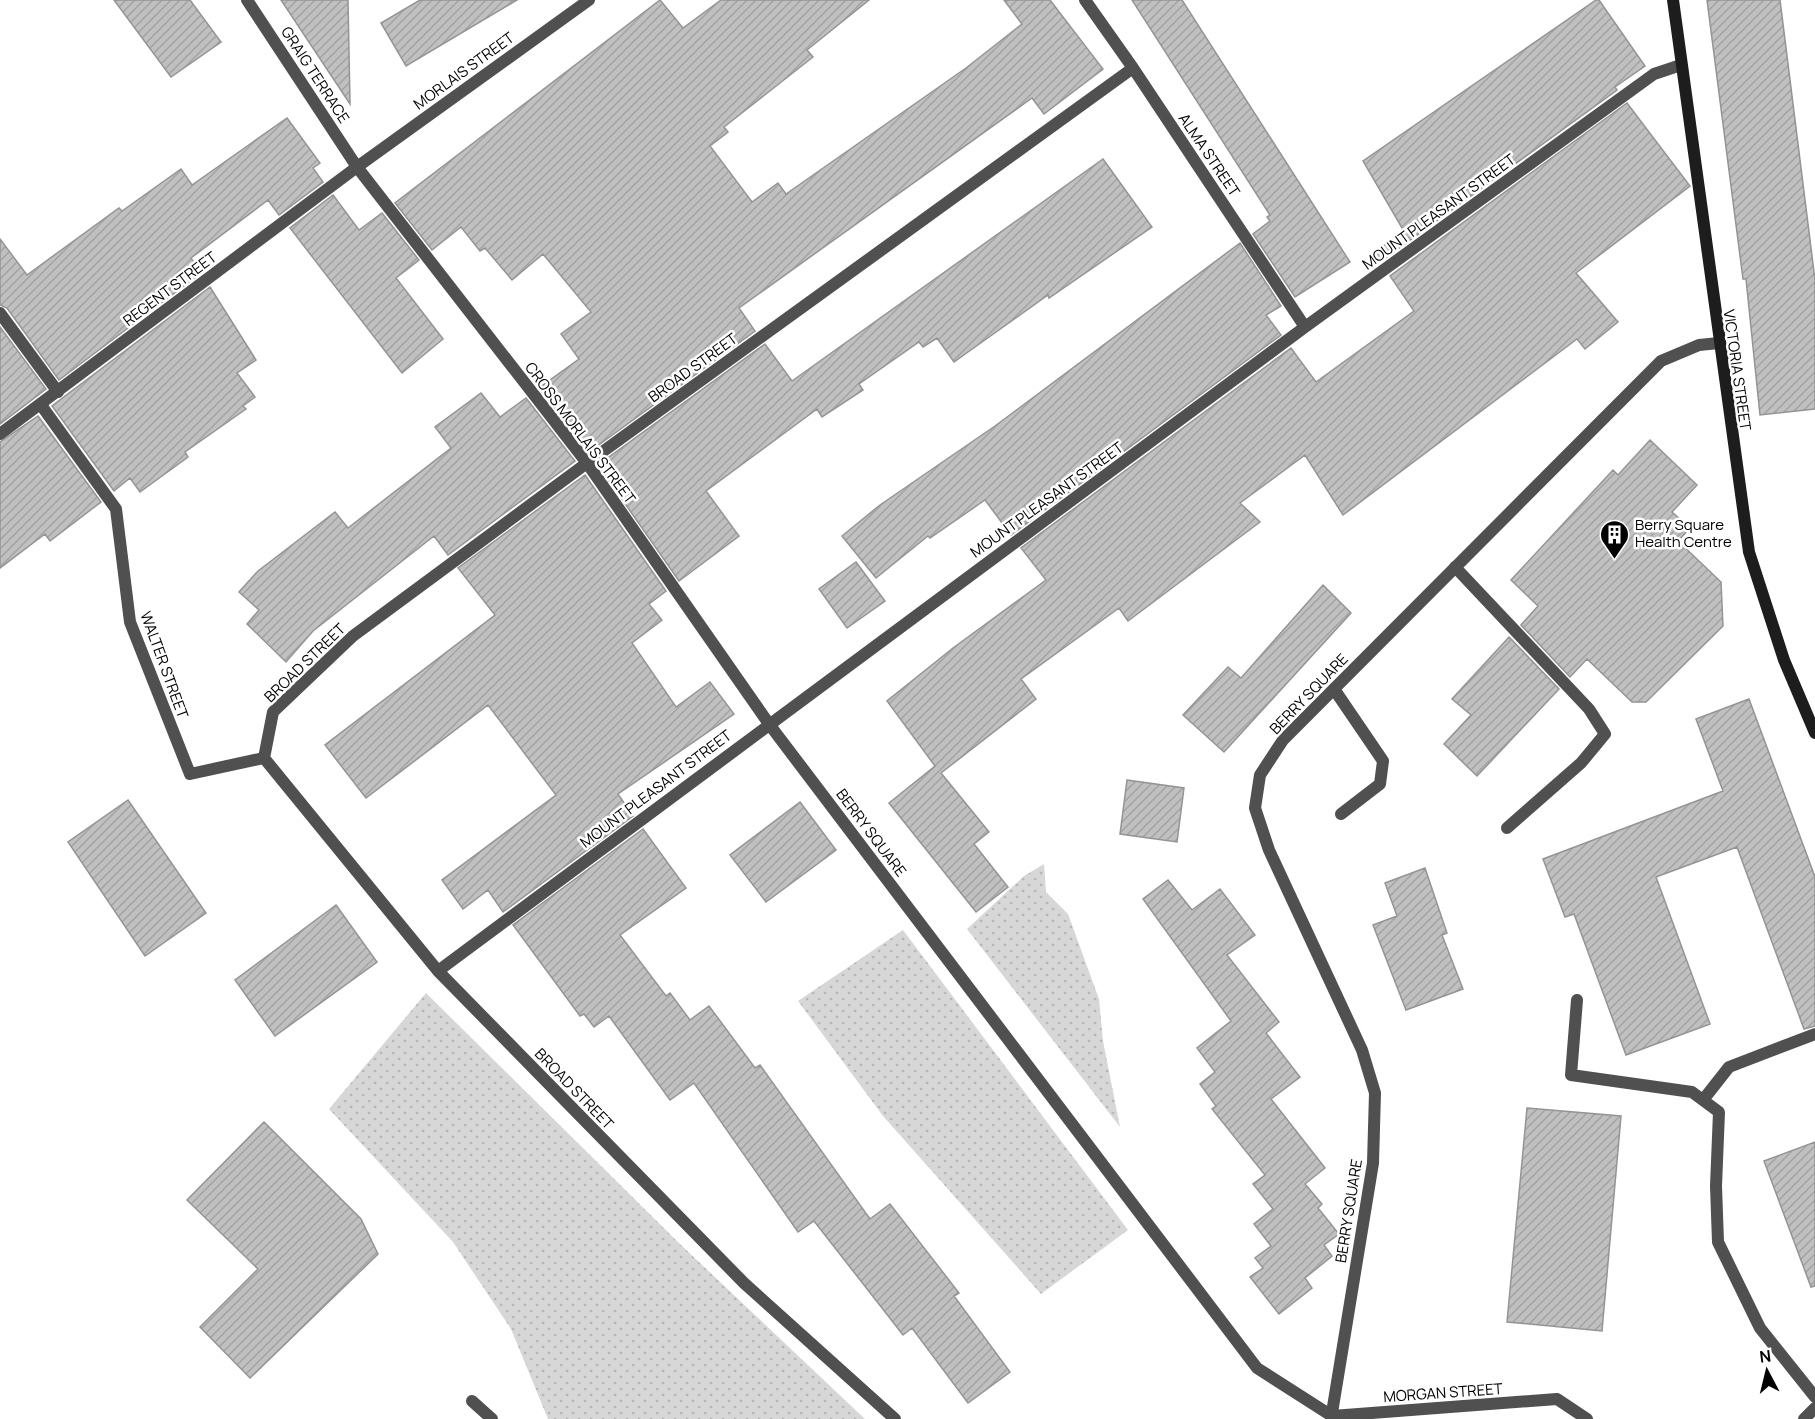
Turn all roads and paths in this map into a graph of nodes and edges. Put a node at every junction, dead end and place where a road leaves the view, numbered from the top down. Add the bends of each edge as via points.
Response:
1 (248, 0) edge
2 (589, 0) edge
3 (1085, 0) edge
4 (1673, 0) edge
5 (1681, 65) junction
6 (1133, 68) junction
7 (357, 167) junction
8 (0, 313) edge
9 (1305, 327) junction
10 (1719, 343) junction
11 (58, 392) junction
12 (40, 405) junction
13 (0, 434) edge
14 (587, 463) junction
15 (1455, 567) junction
16 (1334, 689) junction
17 (769, 724) junction
18 (1815, 734) edge
19 (264, 758) junction
20 (1341, 814) dead end
21 (1507, 828) dead end
22 (438, 971) junction
23 (1577, 999) dead end
24 (1815, 1034) edge
25 (1703, 1100) junction
26 (1815, 1397) edge
27 (472, 1401) dead end
28 (1815, 1408) edge
29 (1332, 1418) edge
30 (492, 1419) edge
31 (895, 1419) edge
32 (1587, 1419) edge
33 (1804, 1419) edge

1 - 7 street, GRAIG TERRACE
2 - 7 street, MORLAIS STREET
3 - 6 street, ALMA STREET
4 - 5 street, VICTORIA STREET
5 - 9 street, MOUNT PLEASANT STREET via 1654,74
5 - 10 street, VICTORIA STREET
6 - 9 street, ALMA STREET
6 - 14 street, BROAD STREET
7 - 11 street, REGENT STREET
7 - 14 street, CROSS MORLAIS STREET
8 - 11 street
9 - 17 street, MOUNT PLEASANT STREET
10 - 15 street, BERRY SQUARE via 1699,345 1661,361
10 - 18 street, VICTORIA STREET via 1749,552 1784,660
11 - 12 street, REGENT STREET
12 - 13 street, REGENT STREET
12 - 19 street, WALTER STREET via 116,509 130,622 190,774
14 - 17 street, CROSS MORLAIS STREET
14 - 19 street, BROAD STREET via 353,636 273,712
15 - 16 street, BERRY SQUARE
15 - 21 street via 1589,710 1605,735 1581,763
16 - 20 street via 1383,761 1380,784
16 - 29 street, BERRY SQUARE via 1283,740 1260,774 1255,808 1269,850 1362,1050 1375,1093 1373,1163
17 - 22 street, MOUNT PLEASANT STREET
17 - 29 street, BERRY SQUARE via 1257,1368
19 - 22 street, BROAD STREET
22 - 31 street, BROAD STREET via 744,1283
23 - 25 street via 1571,1075 1692,1092
24 - 25 street via 1729,1067
25 - 26 street via 1719,1112 1718,1242 1760,1328
27 - 30 street
28 - 33 street
29 - 32 street, MORGAN STREET via 1557,1399

